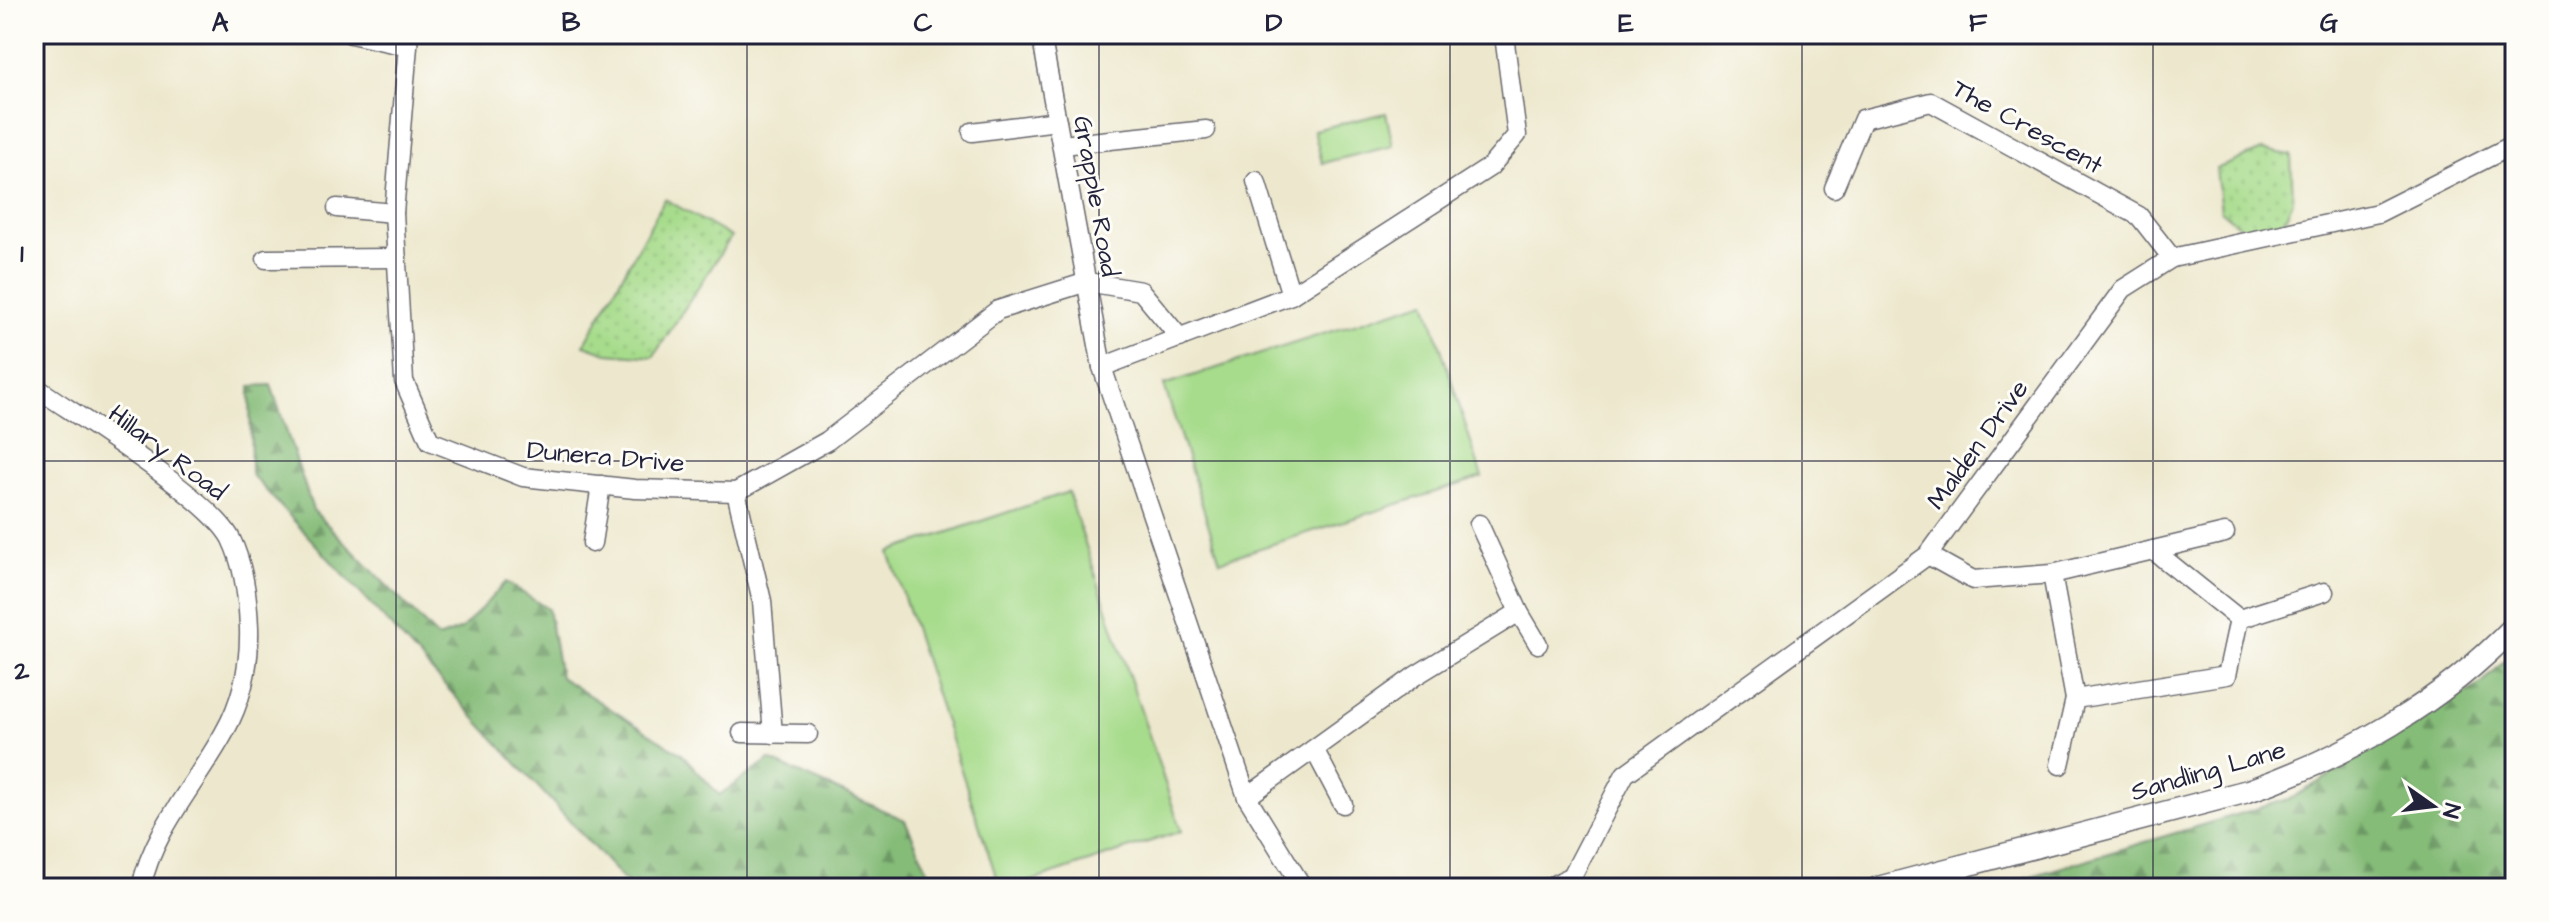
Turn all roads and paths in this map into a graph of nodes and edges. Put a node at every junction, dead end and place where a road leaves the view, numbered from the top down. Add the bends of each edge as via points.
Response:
1 (351, 34) edge
2 (1041, 34) edge
3 (1509, 34) edge
4 (407, 40) edge
5 (1057, 121) junction
6 (1206, 130) dead end
7 (972, 132) dead end
8 (2515, 144) edge
9 (1062, 145) junction
10 (1256, 181) dead end
11 (1834, 188) dead end
12 (337, 208) dead end
13 (394, 213) junction
14 (397, 258) junction
15 (2172, 258) junction
16 (266, 259) dead end
17 (1087, 282) junction
18 (1291, 295) junction
19 (1180, 338) junction
20 (1102, 367) junction
21 (34, 386) edge
22 (601, 485) junction
23 (736, 492) junction
24 (1479, 524) dead end
25 (2225, 533) dead end
26 (592, 543) dead end
27 (2153, 550) junction
28 (1928, 555) junction
29 (2052, 574) junction
30 (2324, 592) dead end
31 (1519, 612) junction
32 (2239, 619) junction
33 (2515, 626) edge
34 (1538, 644) dead end
35 (2075, 699) junction
36 (742, 733) dead end
37 (773, 734) junction
38 (808, 734) dead end
39 (1314, 749) junction
40 (2060, 765) dead end
41 (1247, 797) junction
42 (1343, 804) dead end
43 (141, 888) edge
44 (1303, 888) edge
45 (1548, 888) edge
46 (1878, 888) edge

1 - 4 street
2 - 5 street, Grapple Road
3 - 18 street via 1505,43 1517,135 1490,167
4 - 13 street, Dunera Drive
5 - 7 street
5 - 9 street, Grapple Road
6 - 9 street
8 - 15 street, Malden Drive via 2378,213
9 - 17 street, Grapple Road
10 - 18 street
11 - 15 street, The Crescent via 1863,119 1931,102 2139,216
12 - 13 street
13 - 14 street, Dunera Drive
14 - 16 street
14 - 22 street, Dunera Drive via 404,381 430,441 523,477
15 - 28 street, Malden Drive via 2123,289
17 - 19 street via 1141,291
17 - 20 street, Grapple Road
17 - 23 street via 998,310 827,441
18 - 19 street
19 - 20 street
20 - 41 street, Grapple Road
21 - 43 street, Hillary Road via 203,506 230,537 242,571 250,650 244,684 221,739 155,845
22 - 23 street, Dunera Drive
22 - 26 street
23 - 37 street via 762,601
24 - 31 street
25 - 27 street
27 - 29 street
27 - 32 street
28 - 29 street via 1973,580
28 - 45 street, Malden Drive via 1625,774 1572,876
29 - 35 street
30 - 32 street
31 - 34 street
31 - 39 street via 1415,676
32 - 35 street via 2227,675
33 - 46 street, Sandling Lane via 2450,685 2365,743 2306,770 2218,799
35 - 40 street
36 - 37 street
37 - 38 street
39 - 41 street
39 - 42 street
41 - 44 street, Grapple Road

